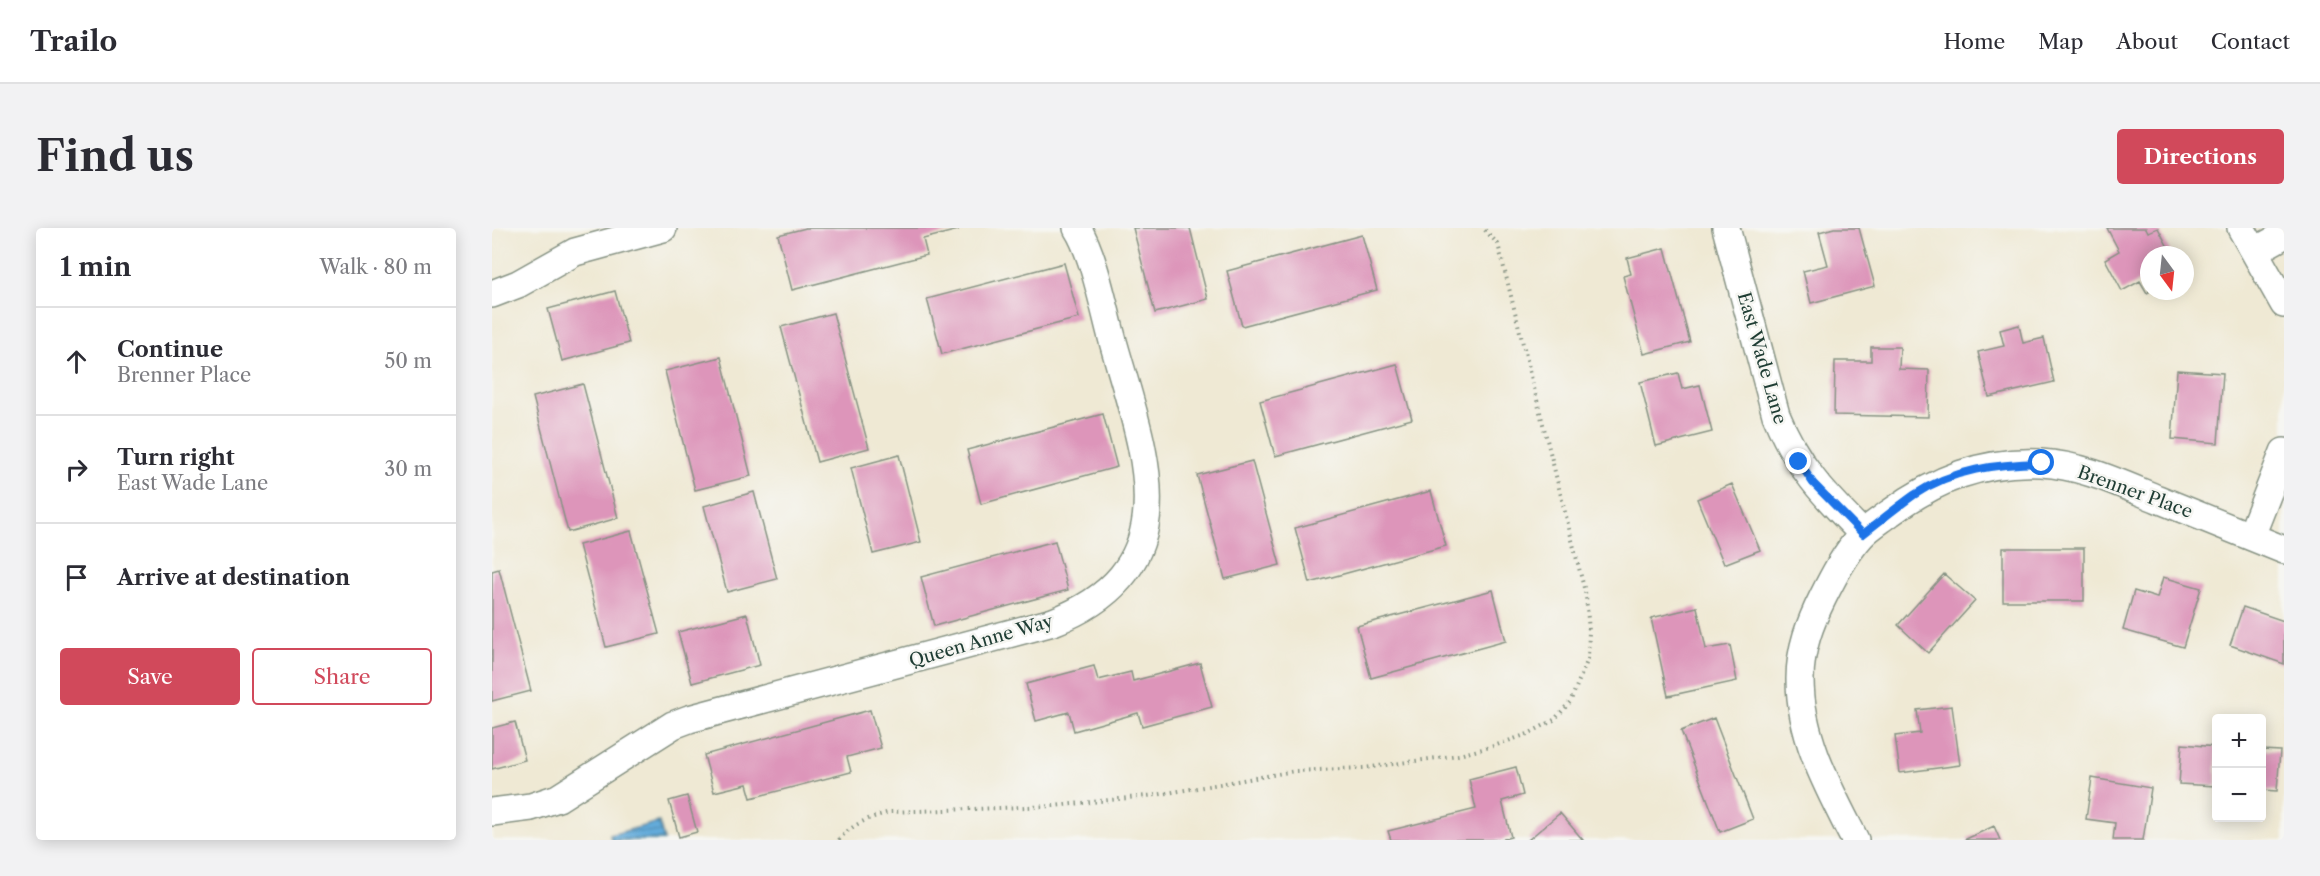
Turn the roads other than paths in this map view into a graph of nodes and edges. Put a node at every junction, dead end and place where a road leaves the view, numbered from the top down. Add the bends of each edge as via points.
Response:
1 (663, 228) edge
2 (1077, 228) edge
3 (1726, 228) edge
4 (2241, 228) edge
5 (2284, 235) edge
6 (2255, 251) junction
7 (492, 294) edge
8 (2284, 304) edge
9 (2284, 452) edge
10 (1863, 534) junction
11 (2251, 537) junction
12 (2284, 550) edge
13 (492, 812) edge
14 (1855, 840) edge

1 - 7 street via 575,252
2 - 13 street, Queen Anne Way via 1118,357 1149,488 1143,538 1132,561 1104,595 1079,612 1053,622 689,718 558,798 531,807
3 - 10 street, East Wade Lane via 1786,440 1813,483
4 - 6 street
5 - 6 street
6 - 8 street
9 - 11 street
10 - 11 street, Brenner Place via 1916,494 1952,476 1979,468 2042,463 2101,476
10 - 14 street, Brenner Place via 1840,564 1813,616 1802,650 1800,680 1810,745
11 - 12 street, Brenner Place

